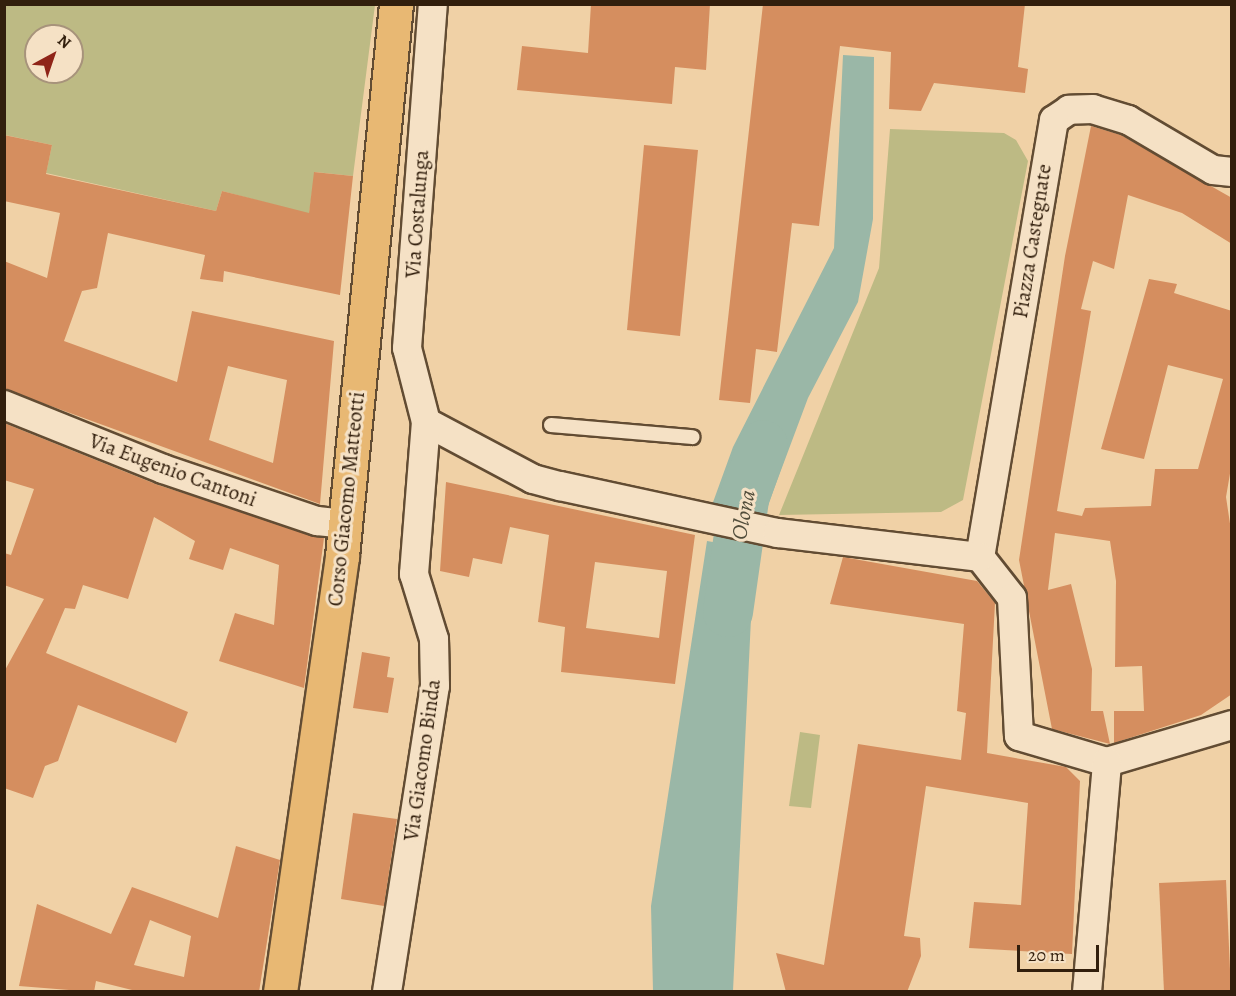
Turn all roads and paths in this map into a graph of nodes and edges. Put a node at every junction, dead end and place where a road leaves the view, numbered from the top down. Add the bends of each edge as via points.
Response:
1 (396, 4) edge
2 (433, 4) edge
3 (1232, 172) edge
4 (4, 405) edge
5 (426, 422) junction
6 (551, 425) dead end
7 (692, 437) dead end
8 (345, 524) junction
9 (980, 557) junction
10 (1232, 725) edge
11 (1107, 762) junction
12 (280, 992) edge
13 (387, 992) edge
14 (1087, 992) edge

1 - 8 main road, Corso Giacomo Matteotti
2 - 5 street, Via Costalunga via 407,348
3 - 9 street, Piazza Castegnate via 1213,170 1128,120 1093,109 1069,110 1054,120
4 - 8 street, Via Eugenio Cantoni via 163,469 317,521
5 - 9 street via 533,479 778,533
5 - 13 street, Via Giacomo Binda via 414,574 434,639 435,686
6 - 7 lane
8 - 12 main road, Corso Giacomo Matteotti
9 - 11 street via 1012,598 1018,736
10 - 11 street
11 - 14 street

